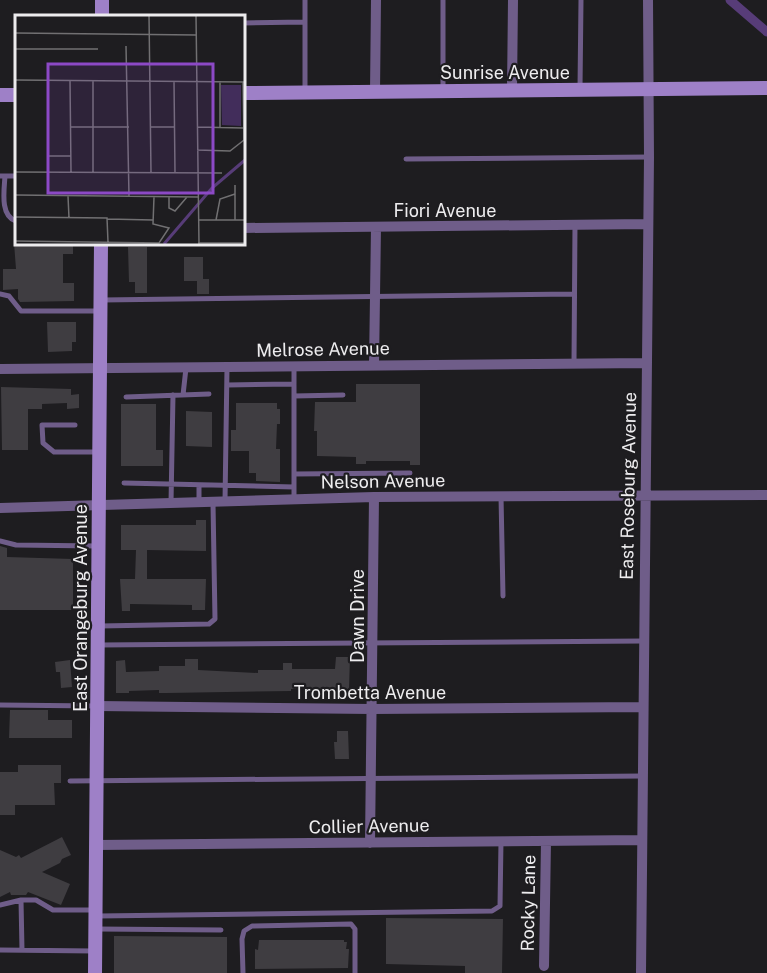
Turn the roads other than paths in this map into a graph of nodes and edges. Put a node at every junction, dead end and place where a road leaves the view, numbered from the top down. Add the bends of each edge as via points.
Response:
1 (305, 0) edge
2 (376, 0) edge
3 (443, 0) edge
4 (513, 0) edge
5 (581, 0) edge
6 (648, 0) edge
7 (305, 22) junction
8 (244, 23) edge
9 (767, 88) edge
10 (648, 89) junction
11 (512, 90) junction
12 (580, 90) junction
13 (443, 91) junction
14 (305, 92) junction
15 (375, 92) junction
16 (244, 93) edge
17 (648, 157) junction
18 (406, 159) dead end
19 (2, 176) edge
20 (15, 221) edge
21 (648, 224) junction
22 (574, 225) junction
23 (376, 227) junction
24 (244, 228) edge
25 (101, 244) edge
26 (0, 294) edge
27 (574, 294) junction
28 (375, 297) junction
29 (100, 305) junction
30 (574, 363) junction
31 (646, 363) junction
32 (294, 365) junction
33 (374, 365) junction
34 (186, 366) junction
35 (227, 366) junction
36 (99, 367) junction
37 (0, 369) edge
38 (294, 384) junction
39 (227, 385) junction
40 (209, 394) dead end
41 (173, 395) junction
42 (183, 395) junction
43 (344, 395) dead end
44 (294, 396) junction
45 (126, 398) dead end
46 (75, 425) dead end
47 (99, 452) junction
48 (411, 473) dead end
49 (294, 474) junction
50 (124, 483) dead end
51 (172, 483) junction
52 (199, 485) junction
53 (226, 486) junction
54 (294, 487) junction
55 (645, 494) junction
56 (767, 495) edge
57 (501, 496) junction
58 (374, 497) junction
59 (294, 499) junction
60 (213, 501) junction
61 (225, 501) junction
62 (199, 502) junction
63 (171, 503) junction
64 (99, 504) junction
65 (0, 508) edge
66 (0, 540) edge
67 (98, 546) junction
68 (503, 596) dead end
69 (98, 626) junction
70 (643, 641) junction
71 (373, 643) junction
72 (98, 645) junction
73 (0, 705) edge
74 (98, 706) junction
75 (642, 707) junction
76 (372, 709) junction
77 (642, 776) junction
78 (371, 777) junction
79 (97, 780) junction
80 (70, 781) dead end
81 (642, 840) junction
82 (546, 841) junction
83 (501, 842) junction
84 (370, 843) junction
85 (96, 845) junction
86 (21, 900) junction
87 (0, 904) edge
88 (95, 918) junction
89 (221, 930) dead end
90 (0, 950) edge
91 (22, 950) junction
92 (95, 951) junction
93 (544, 966) dead end
94 (95, 973) edge
95 (243, 973) edge
96 (355, 973) edge
97 (641, 973) edge

1 - 7 lane
2 - 15 street
3 - 13 lane
4 - 11 street
5 - 12 lane
6 - 10 street, East Roseburg Avenue
7 - 8 lane
7 - 14 lane
9 - 10 street, Sunrise Avenue
10 - 12 street, Sunrise Avenue
10 - 17 street, East Roseburg Avenue
11 - 12 street, Sunrise Avenue
11 - 13 street, Sunrise Avenue
13 - 15 street, Sunrise Avenue
14 - 15 street, Sunrise Avenue
14 - 16 street, Sunrise Avenue
17 - 18 lane
17 - 21 street, East Roseburg Avenue
19 - 20 lane via 5,211
21 - 22 street, Fiori Avenue
21 - 31 street, East Roseburg Avenue
22 - 23 street, Fiori Avenue
22 - 27 lane
23 - 24 street, Fiori Avenue
23 - 28 street
25 - 29 street, East Orangeburg Avenue
26 - 29 lane via 9,296 21,311
27 - 28 lane
27 - 30 lane
28 - 29 lane
28 - 33 street
29 - 36 street, East Orangeburg Avenue
30 - 31 street, Melrose Avenue
30 - 33 street, Melrose Avenue
31 - 55 street, East Roseburg Avenue
32 - 33 street, Melrose Avenue
32 - 35 street, Melrose Avenue
32 - 38 lane
34 - 35 street, Melrose Avenue
34 - 36 street, Melrose Avenue
34 - 42 lane
35 - 39 lane
36 - 37 street, Melrose Avenue
36 - 47 street, East Orangeburg Avenue
38 - 39 lane
38 - 44 lane
39 - 53 lane
40 - 42 lane
41 - 42 lane
41 - 45 lane
41 - 51 lane
43 - 44 lane
44 - 49 lane
46 - 47 lane via 42,425 43,443 54,452
47 - 64 street, East Orangeburg Avenue
48 - 49 lane
49 - 54 lane
50 - 51 lane
51 - 52 lane
51 - 63 lane
52 - 53 lane
52 - 62 lane
53 - 54 lane
53 - 61 lane
54 - 59 lane
55 - 56 street, Nelson Avenue
55 - 57 street, Nelson Avenue
55 - 70 street, East Roseburg Avenue
57 - 58 street, Nelson Avenue
57 - 68 lane
58 - 59 street, Nelson Avenue
58 - 71 street, Dawn Drive
59 - 61 street, Nelson Avenue
60 - 61 street, Nelson Avenue
60 - 62 street, Nelson Avenue
60 - 69 lane via 215,619 209,624
62 - 63 street, Nelson Avenue
63 - 64 street, Nelson Avenue
64 - 65 street, Nelson Avenue
64 - 67 street, East Orangeburg Avenue
66 - 67 lane via 16,545
67 - 69 street, East Orangeburg Avenue
69 - 72 street, East Orangeburg Avenue
70 - 71 lane
70 - 75 street, East Roseburg Avenue
71 - 72 lane
71 - 76 street, Dawn Drive
72 - 74 street, East Orangeburg Avenue
73 - 74 lane
74 - 76 street, Trombetta Avenue
74 - 79 street, East Orangeburg Avenue
75 - 76 street, Trombetta Avenue
75 - 77 street, East Roseburg Avenue
76 - 78 street, Dawn Drive
77 - 78 lane
77 - 81 street, East Roseburg Avenue
78 - 79 lane
78 - 84 street, Dawn Drive
79 - 80 lane
79 - 85 street, East Orangeburg Avenue
81 - 82 street, Collier Avenue
81 - 97 street, East Roseburg Avenue
82 - 83 street, Collier Avenue
82 - 93 street, Rocky Lane
83 - 84 street, Collier Avenue
83 - 88 lane via 500,906 492,911
84 - 85 street, Collier Avenue
85 - 88 street, East Orangeburg Avenue
86 - 87 lane
86 - 88 lane via 36,900 53,910
86 - 91 lane
88 - 89 lane
88 - 92 street, East Orangeburg Avenue
90 - 91 lane
91 - 92 lane
92 - 94 street, East Orangeburg Avenue
95 - 96 lane via 242,939 244,931 252,926 351,924 355,928

